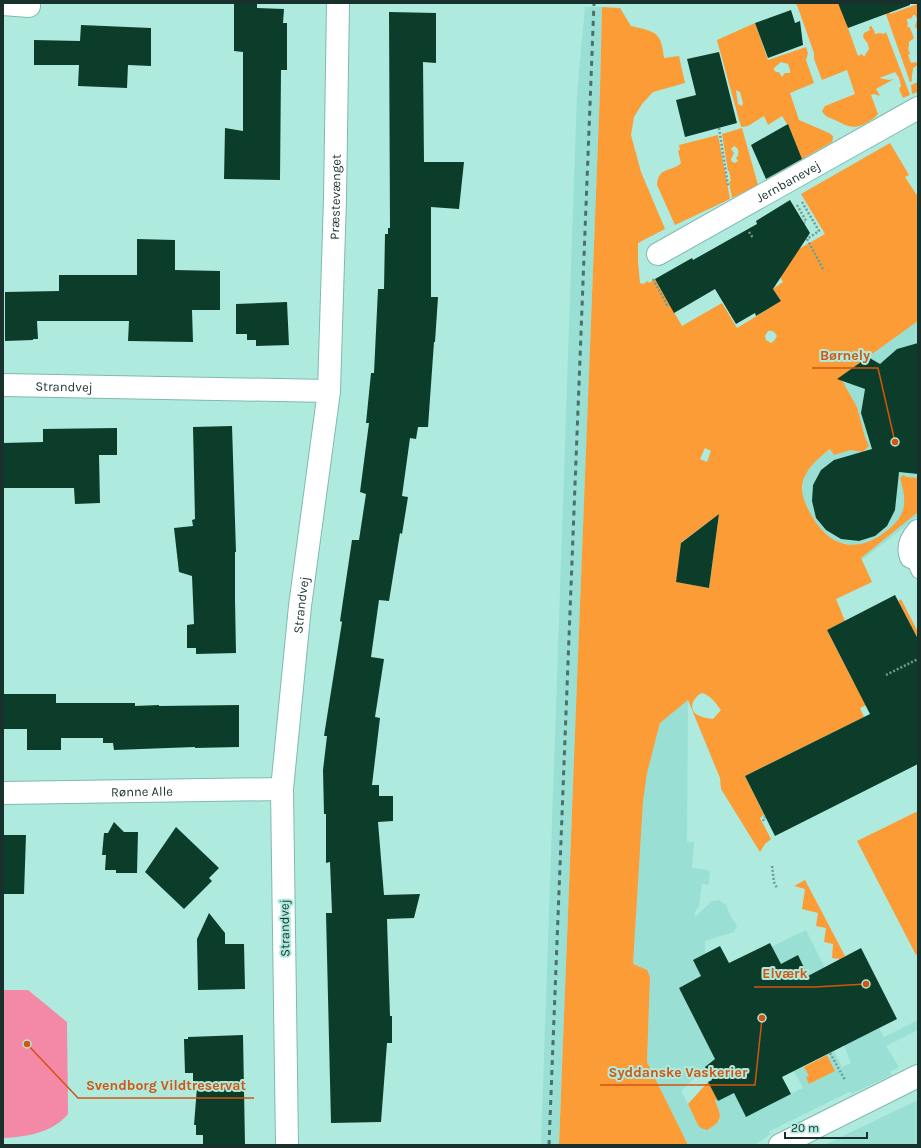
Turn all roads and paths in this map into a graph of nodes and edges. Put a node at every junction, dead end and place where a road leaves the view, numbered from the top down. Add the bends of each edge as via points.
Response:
1 (338, 3) edge
2 (3, 4) edge
3 (29, 6) dead end
4 (918, 108) edge
5 (719, 128) dead end
6 (728, 182) dead end
7 (796, 204) dead end
8 (804, 206) dead end
9 (804, 223) dead end
10 (748, 229) dead end
11 (753, 238) dead end
12 (658, 254) dead end
13 (823, 269) dead end
14 (654, 280) dead end
15 (669, 304) dead end
16 (3, 385) edge
17 (329, 391) junction
18 (918, 531) edge
19 (914, 565) edge
20 (918, 659) edge
21 (886, 675) dead end
22 (282, 789) junction
23 (3, 793) edge
24 (772, 866) dead end
25 (777, 888) dead end
26 (830, 1053) dead end
27 (918, 1076) edge
28 (845, 1080) dead end
29 (287, 1145) edge
30 (780, 1145) edge

1 - 17 street, Præstevænget
2 - 3 street
4 - 12 street, Jernbanevej
5 - 6 path
7 - 9 path via 806,221
8 - 13 path via 819,231 807,239
10 - 11 path
14 - 15 path via 667,305
16 - 17 street, Strandvej
17 - 22 street, Strandvej via 300,606
18 - 19 street via 909,545
20 - 21 path
22 - 23 street, Rønne Alle
22 - 29 street, Strandvej
24 - 25 path
26 - 28 path
27 - 30 street

